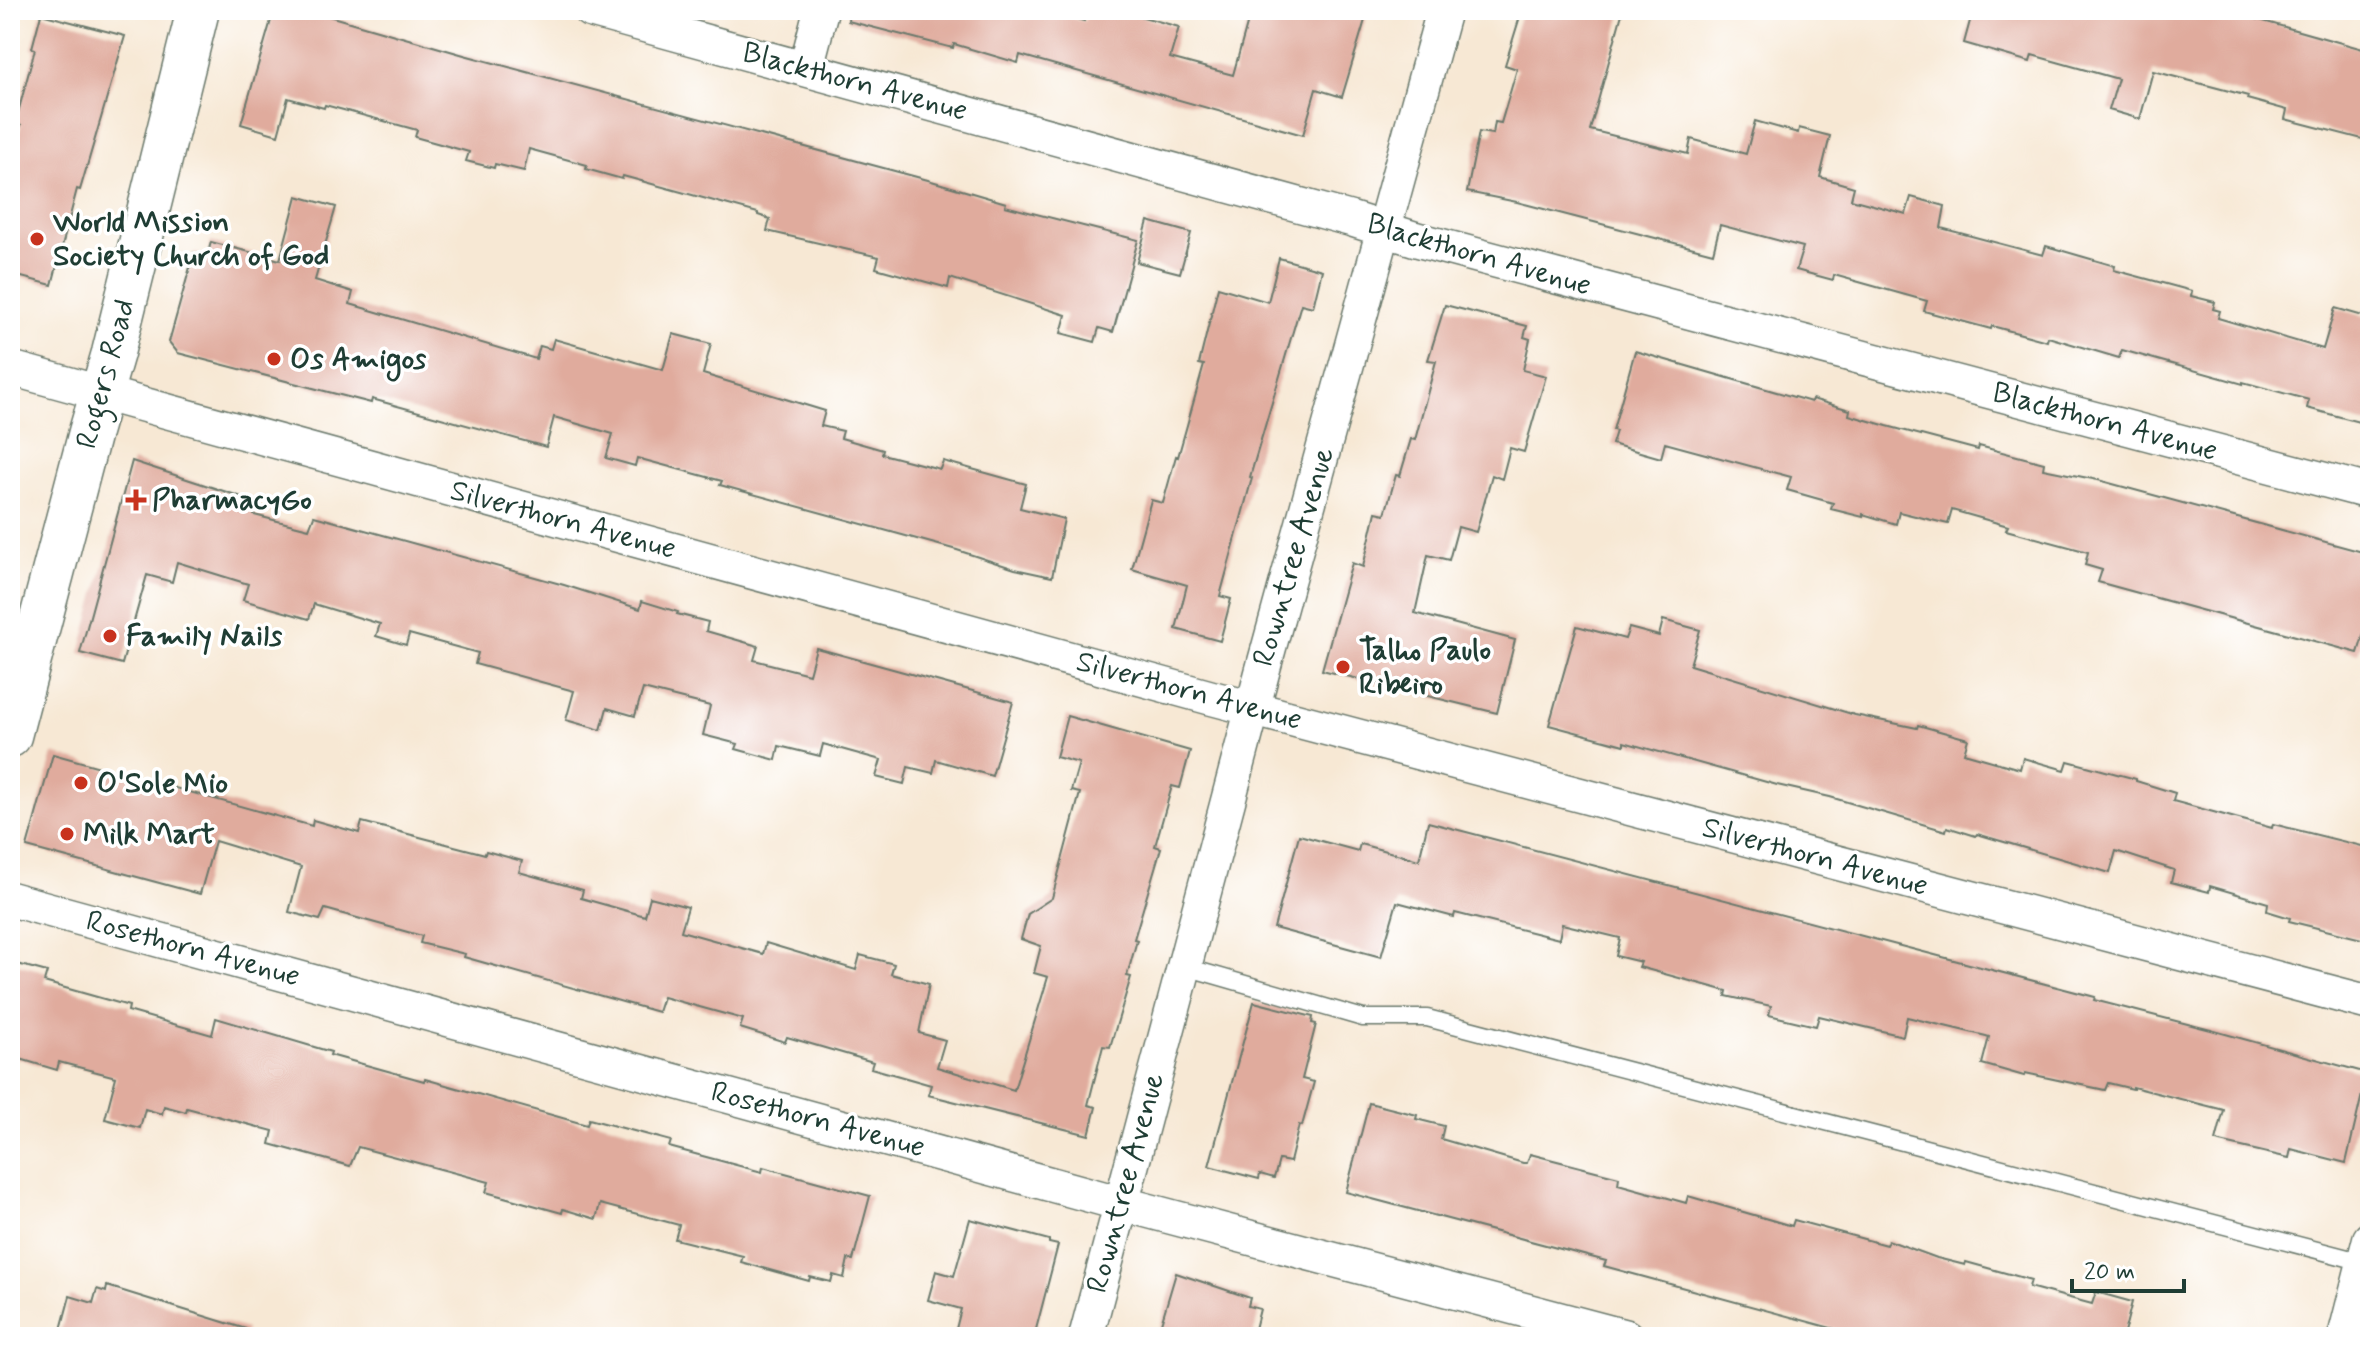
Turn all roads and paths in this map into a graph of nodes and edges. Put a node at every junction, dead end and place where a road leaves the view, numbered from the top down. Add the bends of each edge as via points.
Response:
1 (198, 10) edge
2 (590, 10) edge
3 (821, 10) edge
4 (1444, 10) edge
5 (806, 68) junction
6 (1384, 229) junction
7 (10, 368) edge
8 (102, 394) junction
9 (2370, 492) edge
10 (1252, 708) junction
11 (10, 736) edge
12 (10, 899) edge
13 (1186, 967) junction
14 (2370, 1003) edge
15 (1119, 1203) junction
16 (2367, 1250) edge
17 (1086, 1337) edge
18 (1626, 1337) edge
19 (2345, 1337) edge

1 - 8 street, Rogers Road
2 - 5 street, Blackthorn Avenue
3 - 5 street
4 - 6 street, Rowntree Avenue
5 - 6 street, Blackthorn Avenue
6 - 9 street, Blackthorn Avenue
6 - 10 street, Rowntree Avenue
7 - 8 street, Silverthorn Avenue
8 - 10 street, Silverthorn Avenue
8 - 11 street, Rogers Road
10 - 13 street, Rowntree Avenue
10 - 14 street, Silverthorn Avenue
12 - 15 street, Rosethorn Avenue
13 - 15 street, Rowntree Avenue
13 - 16 lane via 1363,1018 1427,1018
15 - 17 street, Rowntree Avenue
15 - 18 street, Rosethorn Avenue
16 - 19 street

